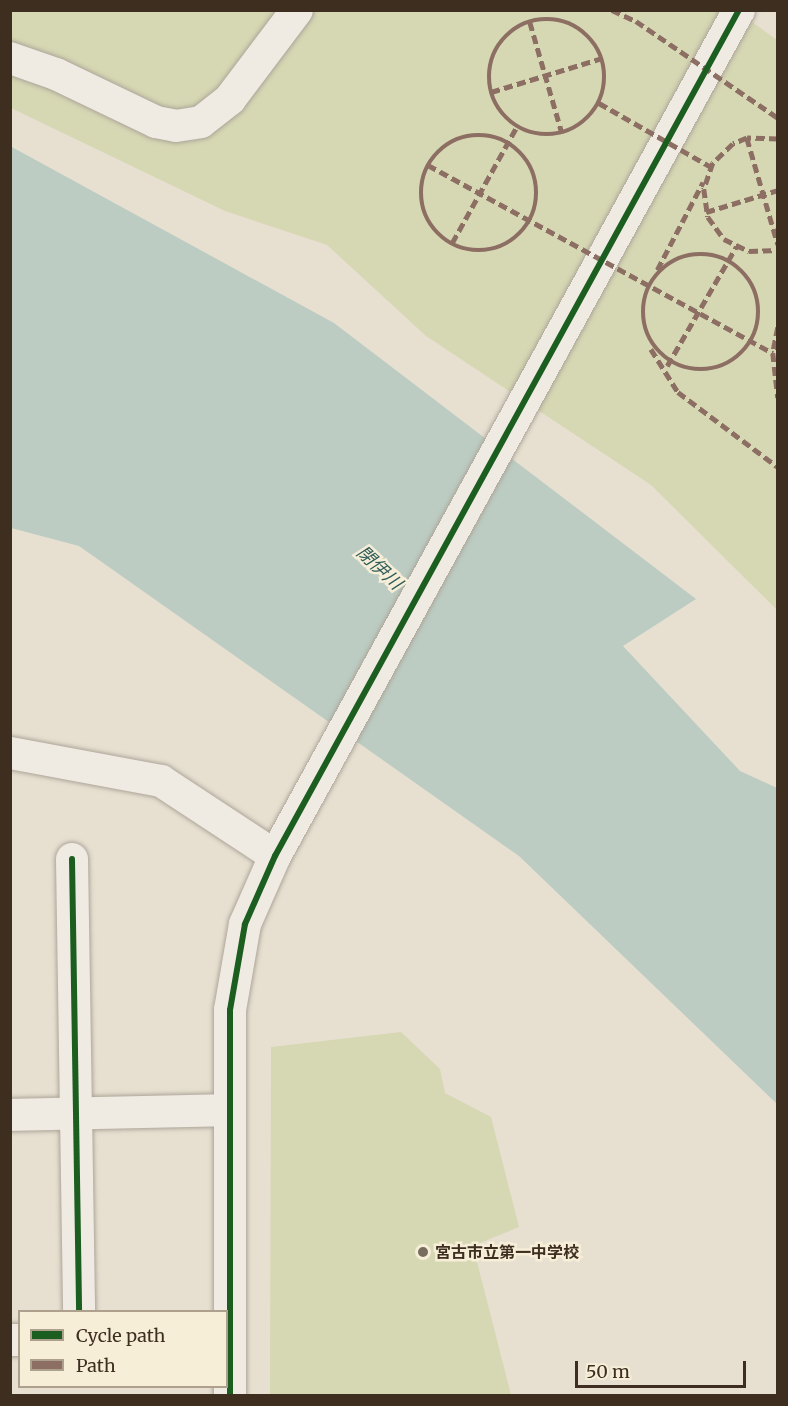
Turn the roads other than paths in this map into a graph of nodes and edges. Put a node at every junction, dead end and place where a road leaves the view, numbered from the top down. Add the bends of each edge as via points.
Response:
1 (297, 10) edge
2 (738, 10) edge
3 (10, 58) edge
4 (10, 753) edge
5 (275, 856) junction
6 (72, 859) dead end
7 (230, 1110) junction
8 (76, 1113) junction
9 (10, 1114) edge
10 (79, 1310) edge
11 (228, 1335) edge
12 (230, 1395) edge

1 - 3 street via 230,99 201,122 176,126 156,122 56,74
2 - 5 street
4 - 5 street via 161,781
5 - 7 street via 244,924 230,1010
6 - 8 street
7 - 8 street
7 - 11 street
8 - 9 street
8 - 10 street
11 - 12 street

